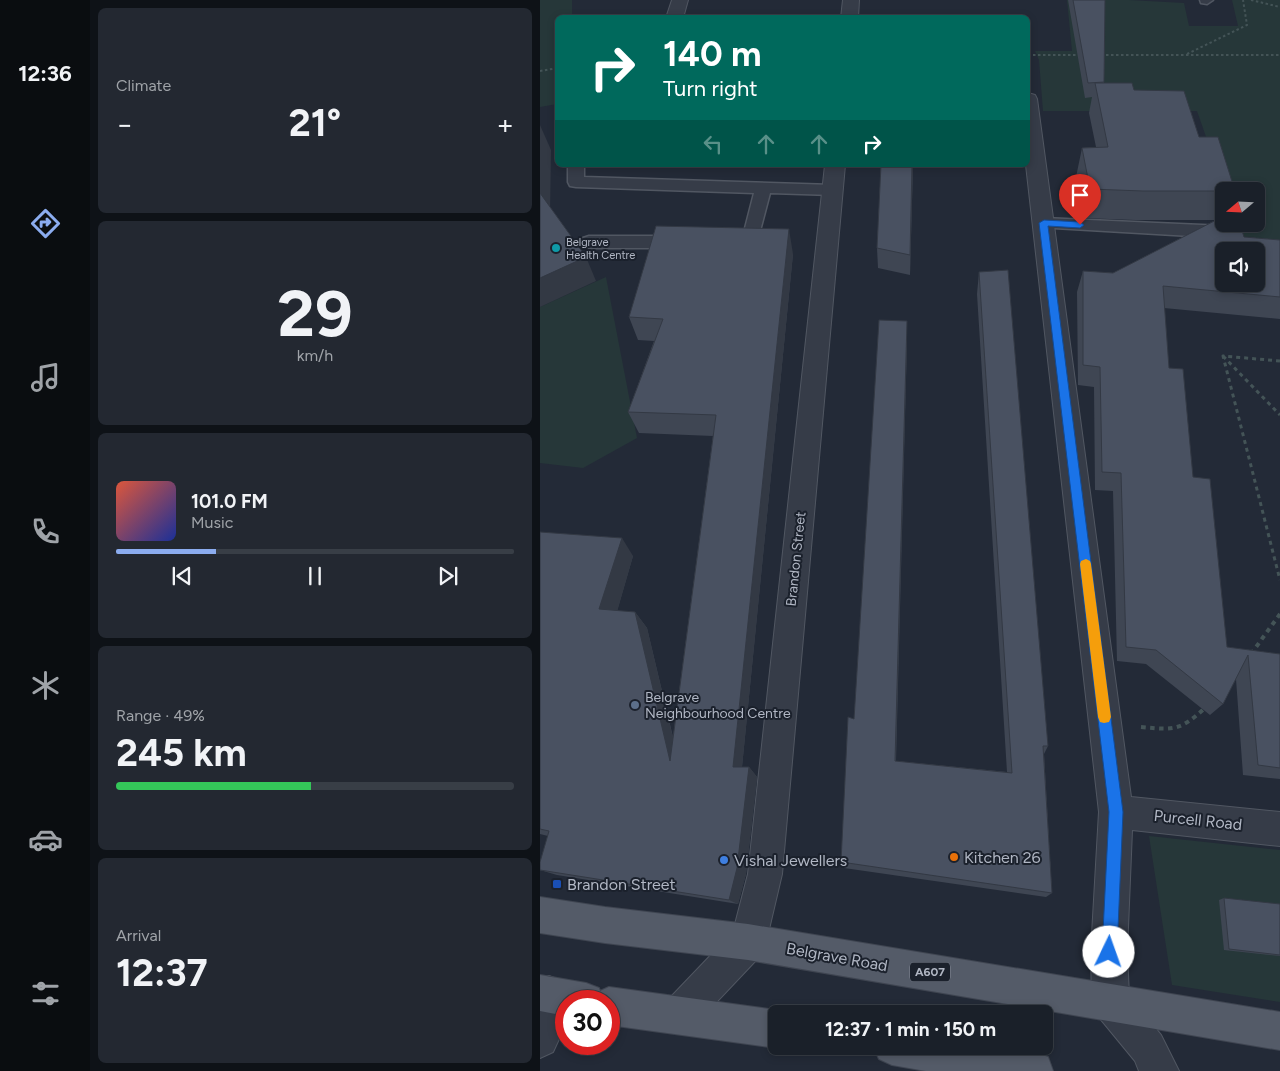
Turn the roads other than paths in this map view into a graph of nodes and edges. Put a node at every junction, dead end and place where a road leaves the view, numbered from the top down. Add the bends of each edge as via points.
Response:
1 (680, 0) edge
2 (851, 0) edge
3 (675, 15) edge
4 (849, 15) edge
5 (1030, 114) edge
6 (576, 167) edge
7 (834, 178) edge
8 (763, 188) junction
9 (1044, 223) junction
10 (1215, 232) edge
11 (589, 242) dead end
12 (694, 242) edge
13 (722, 242) edge
14 (1116, 812) junction
15 (1280, 829) edge
16 (540, 915) edge
17 (748, 942) junction
18 (545, 993) edge
19 (1111, 1003) junction
20 (620, 1008) edge
21 (679, 1015) junction
22 (768, 1028) edge
23 (1280, 1031) edge
24 (540, 1039) edge
25 (923, 1055) edge
26 (950, 1063) edge
27 (1034, 1071) edge
28 (1160, 1071) edge

1 - 3 street
2 - 4 street
5 - 9 street
6 - 8 lane via 576,182
7 - 8 lane
7 - 17 street, Brandon Street via 765,874
8 - 13 lane via 750,242
9 - 10 lane
9 - 14 street
11 - 12 lane
14 - 15 street, Purcell Road
14 - 19 street via 1109,952
16 - 17 main road, Belgrave Road / A607
17 - 19 main road, Belgrave Road / A607
17 - 21 street, Brandon Street
18 - 24 street
19 - 23 main road, Belgrave Road / A607
19 - 28 street via 1148,1048
20 - 21 main road
21 - 22 main road
25 - 26 main road
26 - 27 main road

